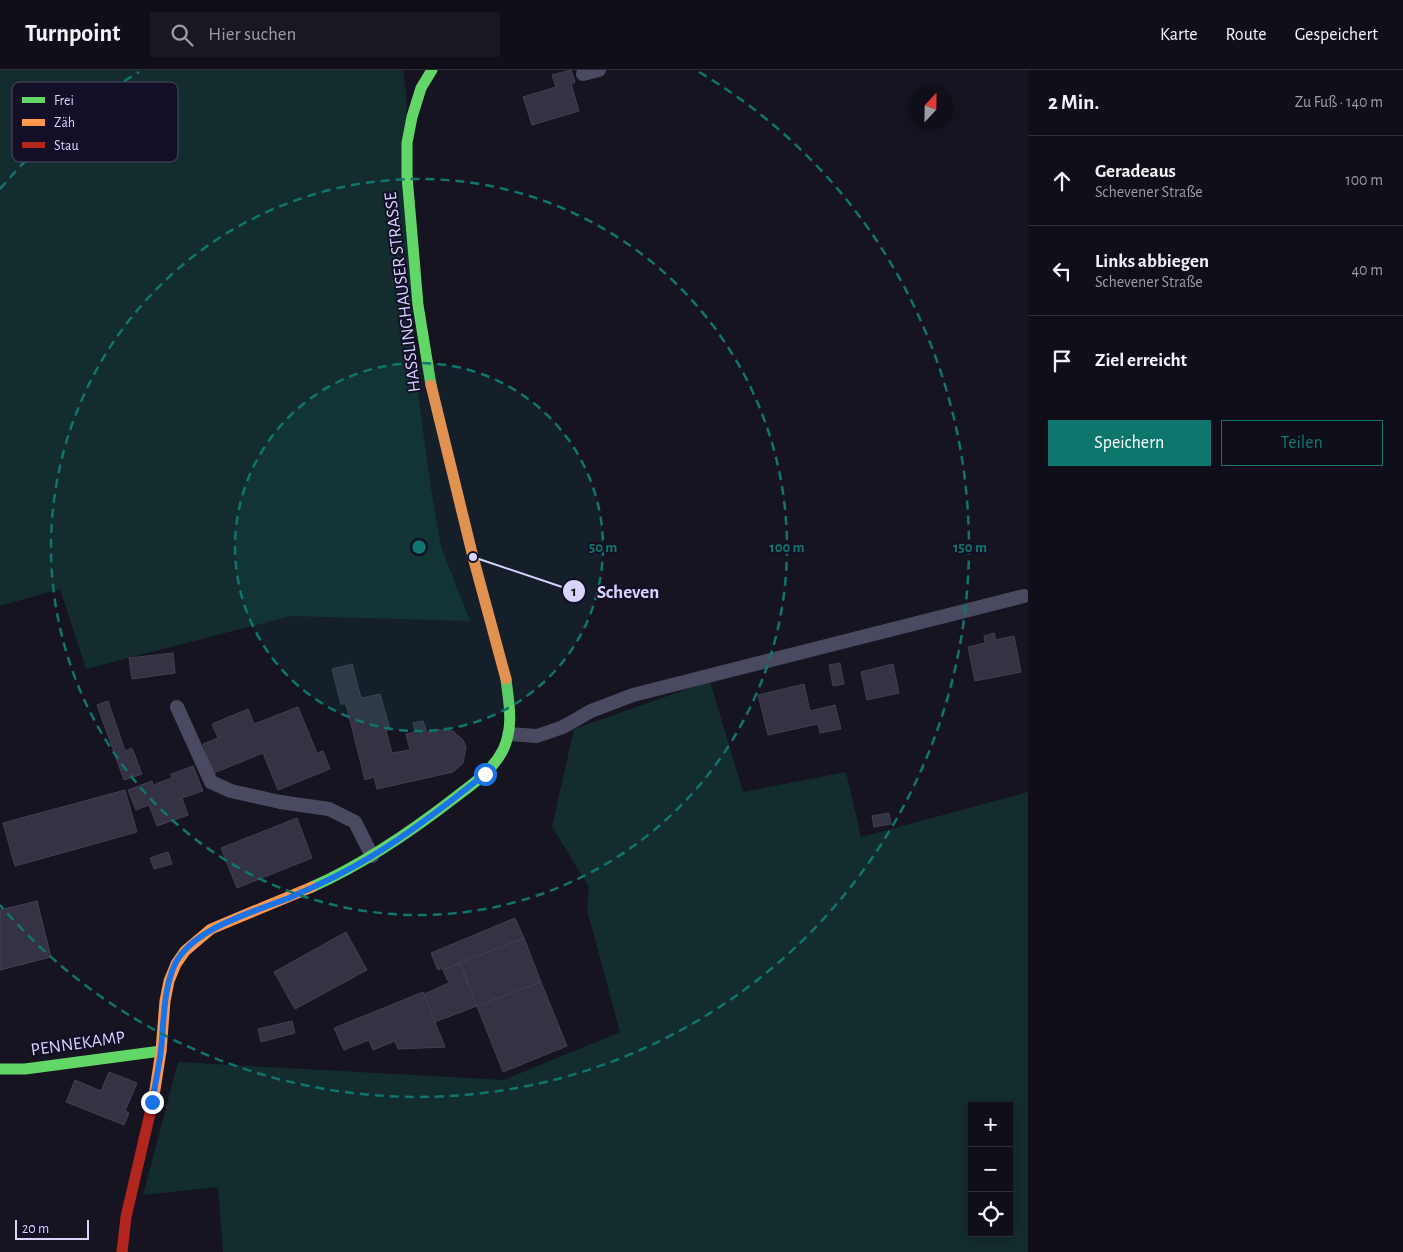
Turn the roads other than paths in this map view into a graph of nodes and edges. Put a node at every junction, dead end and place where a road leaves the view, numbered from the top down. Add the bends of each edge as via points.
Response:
1 (432, 70) edge
2 (599, 70) edge
3 (583, 74) dead end
4 (1024, 596) dead end
5 (177, 707) dead end
6 (509, 734) junction
7 (372, 856) junction
8 (161, 1051) junction
9 (0, 1069) edge
10 (122, 1252) edge

1 - 6 main road, HASSLINGHAUSER STRASSE via 421,88 407,143 418,305 432,394 505,672 511,715
2 - 3 lane
4 - 6 lane via 633,694 591,711 563,728 537,736
5 - 7 lane via 211,782 231,791 329,810 355,822
6 - 7 main road, HASSLINGHAUSER STRASSE via 496,762 485,774
7 - 8 main road, HASSLINGHAUSER STRASSE via 337,876 211,929 195,941 176,964 170,981
8 - 9 main road, PENNEKAMP via 25,1069
8 - 10 main road, HASSLINGHAUSER STRASSE via 126,1217

